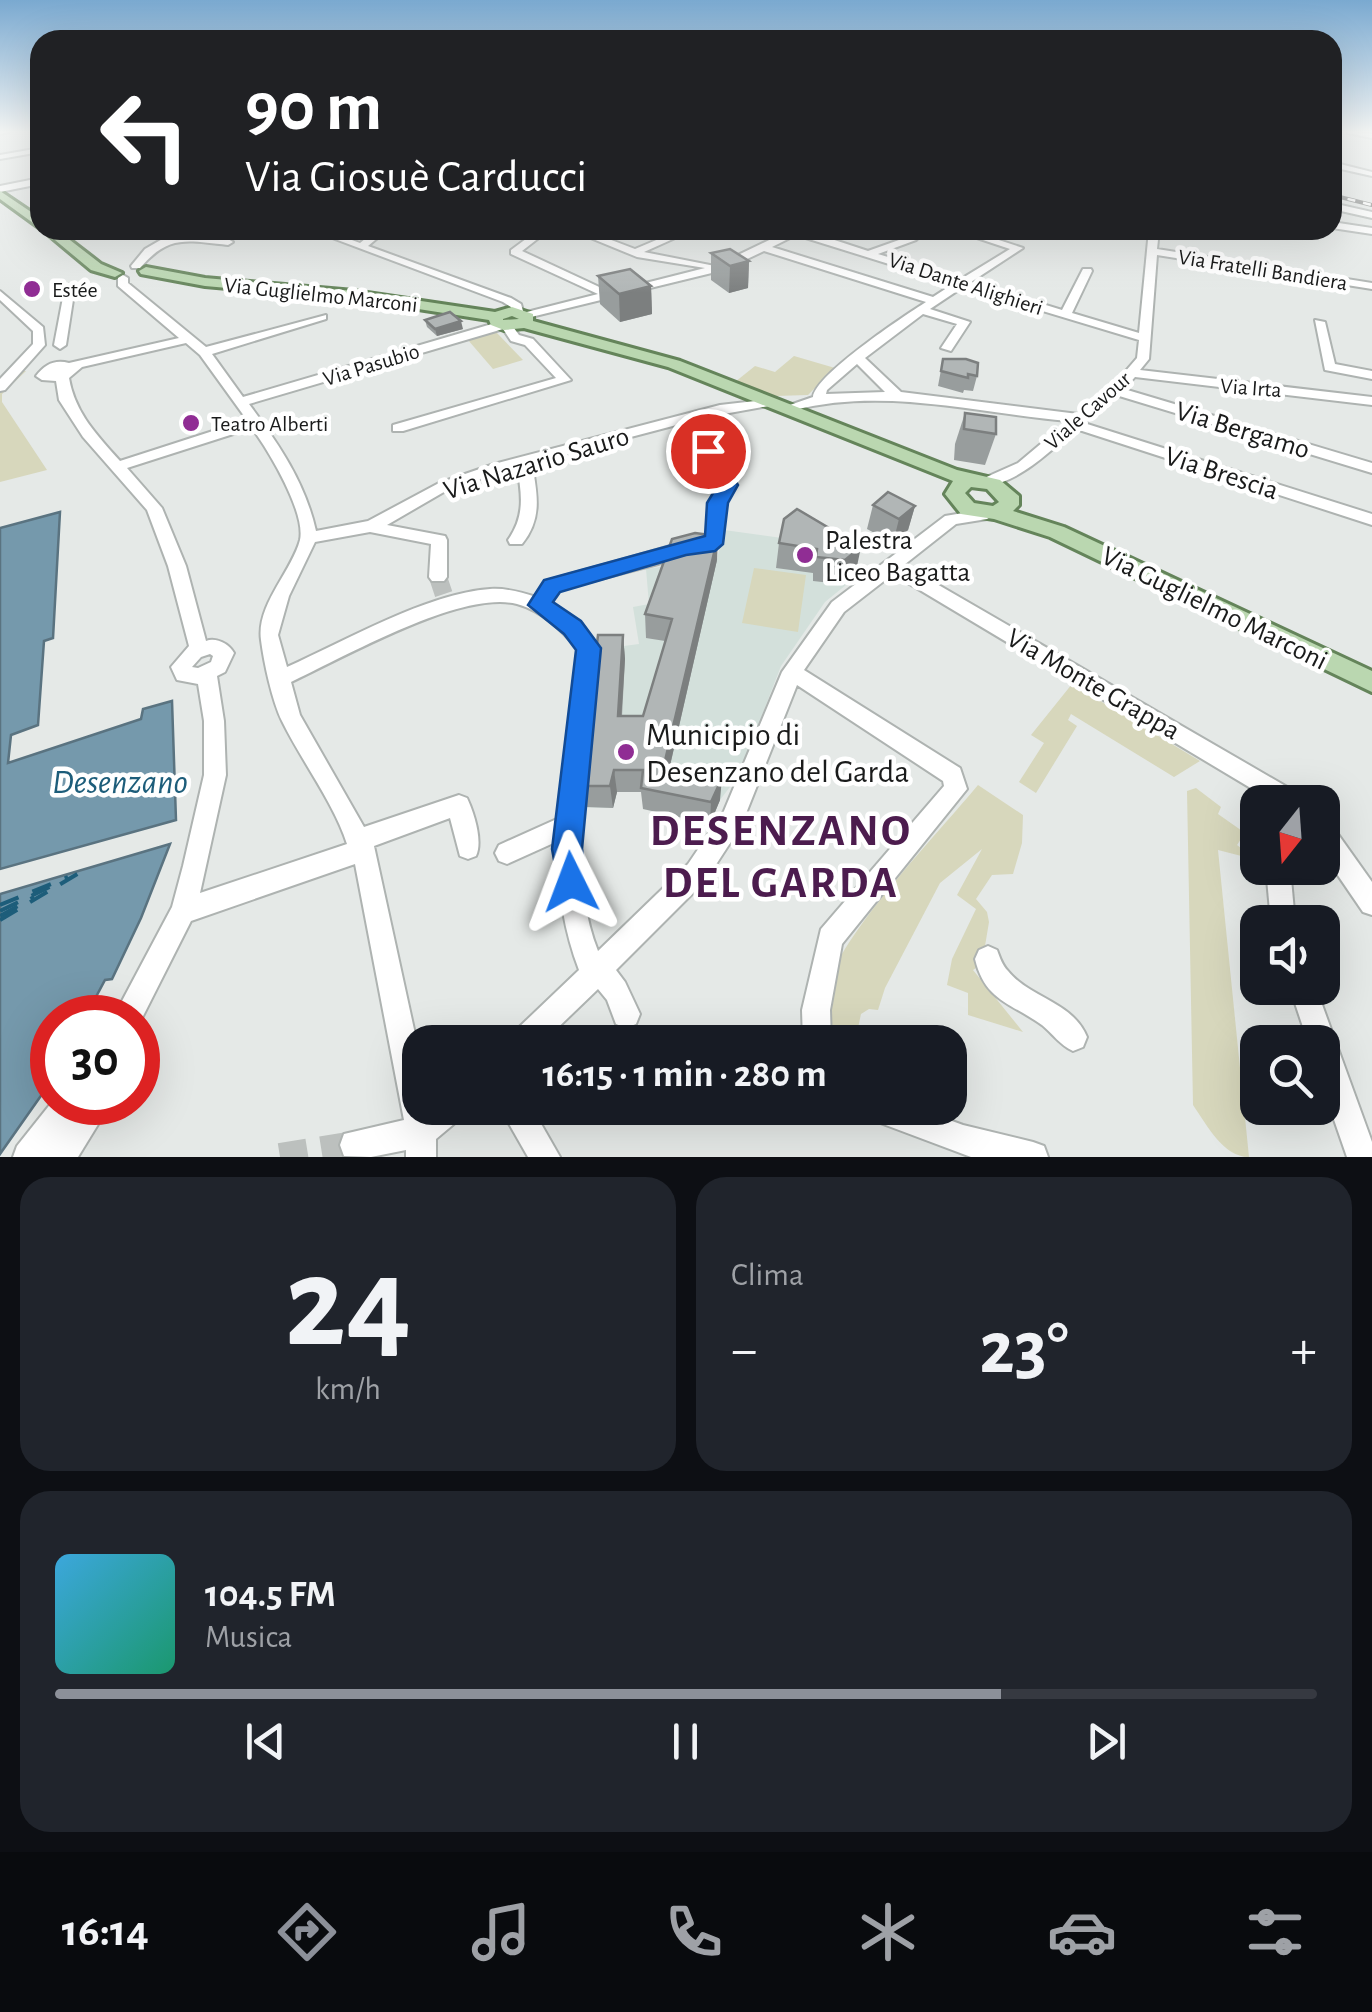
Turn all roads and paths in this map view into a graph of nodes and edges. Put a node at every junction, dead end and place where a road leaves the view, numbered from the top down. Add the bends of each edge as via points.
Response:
1 (0, 191) edge
2 (1342, 208) edge
3 (1372, 215) edge
4 (30, 216) edge
5 (1342, 226) edge
6 (1372, 231) edge
7 (62, 240) edge
8 (167, 240) edge
9 (206, 240) edge
10 (345, 240) edge
11 (370, 240) edge
12 (530, 240) edge
13 (604, 240) edge
14 (663, 240) edge
15 (776, 240) edge
16 (825, 240) edge
17 (906, 240) edge
18 (991, 240) edge
19 (1154, 240) edge
20 (228, 242) dead end
21 (362, 246) junction
22 (762, 247) junction
23 (634, 252) junction
24 (1154, 252) junction
25 (870, 253) junction
26 (720, 268) junction
27 (1087, 271) dead end
28 (130, 272) junction
29 (961, 282) junction
30 (1372, 286) edge
31 (70, 287) dead end
32 (0, 294) edge
33 (606, 294) junction
34 (932, 300) junction
35 (920, 310) junction
36 (1065, 315) junction
37 (322, 318) dead end
38 (512, 320) junction
39 (1319, 322) dead end
40 (1143, 338) junction
41 (189, 339) junction
42 (39, 345) junction
43 (947, 348) dead end
44 (204, 352) junction
45 (853, 362) junction
46 (1130, 373) junction
47 (1372, 375) edge
48 (716, 380) junction
49 (0, 387) edge
50 (1113, 390) junction
51 (898, 397) junction
52 (820, 400) junction
53 (1372, 401) edge
54 (240, 402) junction
55 (769, 402) junction
56 (794, 406) junction
57 (688, 418) junction
58 (1076, 421) junction
59 (256, 422) junction
60 (398, 428) dead end
61 (842, 430) junction
62 (882, 447) junction
63 (524, 460) junction
64 (119, 466) junction
65 (1372, 468) edge
66 (994, 497) junction
67 (957, 498) junction
68 (951, 520) junction
69 (1372, 520) edge
70 (372, 526) junction
71 (310, 538) junction
72 (516, 540) dead end
73 (893, 566) junction
74 (437, 576) tunnel mouth
75 (540, 605) junction
76 (792, 672) junction
77 (279, 679) junction
78 (1372, 682) edge
79 (1260, 785) edge
80 (569, 826) junction
81 (360, 846) junction
82 (468, 848) dead end
83 (507, 853) dead end
84 (1340, 857) edge
85 (1372, 902) edge
86 (183, 911) junction
87 (988, 959) dead end
88 (598, 974) junction
89 (138, 995) edge
90 (1308, 1005) edge
91 (626, 1014) dead end
92 (542, 1025) edge
93 (816, 1025) edge
94 (1073, 1037) dead end
95 (52, 1125) edge
96 (82, 1125) edge
97 (438, 1125) edge
98 (525, 1125) edge
99 (922, 1125) edge
100 (422, 1145) edge
101 (355, 1146) tunnel mouth
102 (28, 1157) edge
103 (60, 1157) edge
104 (545, 1157) edge
105 (1033, 1157) edge
106 (1362, 1157) edge

1 - 4 main road
2 - 3 street
5 - 6 street
7 - 28 main road via 96,267
8 - 28 street
9 - 20 street
10 - 21 street
11 - 21 street
12 - 33 street via 515,252
13 - 23 street
14 - 23 street
15 - 22 street, Via Pasubio
16 - 25 street, Via Dante Alighieri
17 - 25 street
18 - 29 street via 1018,248
19 - 24 street, Viale Cavour
21 - 38 street via 507,300 517,306
22 - 26 street, Via Pasubio
22 - 34 street
23 - 26 street
24 - 30 street, Via Fratelli Bandiera
24 - 40 street, Viale Cavour
25 - 29 street, Via Dante Alighieri
26 - 33 street, Via Pasubio
27 - 36 street
28 - 38 main road, Via Guglielmo Marconi via 350,294
28 - 41 street via 122,284
29 - 34 street
29 - 36 street, Via Dante Alighieri
31 - 42 street via 60,343
32 - 42 street via 39,330
33 - 38 street, Via Pasubio
34 - 35 street
35 - 43 street via 964,322
35 - 45 street
36 - 40 street, Via Dante Alighieri
37 - 44 street
38 - 48 main road, Via Guglielmo Marconi
38 - 54 street, Via Pasubio
38 - 60 street via 515,338 529,342 565,380
39 - 47 street via 1329,367
40 - 46 street, Viale Cavour via 1143,359
41 - 44 street
41 - 64 street via 68,371 66,400
42 - 49 street
44 - 54 street
45 - 51 street
45 - 52 street via 820,389
46 - 50 street, Viale Cavour
46 - 53 street, Via Irta
48 - 55 main road, Via Guglielmo Marconi
48 - 56 main road, Via Guglielmo Marconi
50 - 58 street, Viale Cavour
50 - 65 street, Via Bergamo
51 - 52 street
51 - 58 street
52 - 56 street
54 - 59 street
55 - 57 street, Via Nazario Sauro
55 - 61 main road, Via Guglielmo Marconi
56 - 61 main road, Via Guglielmo Marconi
57 - 63 street, Via Nazario Sauro
57 - 75 street via 728,485 718,503 716,538 708,546 552,586
58 - 66 street, Viale Cavour
58 - 69 street, Via Brescia
59 - 64 street
59 - 71 street via 278,452
61 - 62 main road, Via Guglielmo Marconi
62 - 66 main road, Via Guglielmo Marconi
62 - 67 main road
63 - 70 street, Via Nazario Sauro via 444,486
63 - 72 street via 530,520
64 - 86 street via 154,508 177,566 199,649 182,670 193,677 207,674 214,721 215,775
66 - 67 main road via 968,508
66 - 67 main road via 958,486
66 - 68 street
66 - 78 main road, Via Guglielmo Marconi
67 - 68 street
68 - 73 street
70 - 71 street, Via Nazario Sauro
70 - 74 street via 439,540
71 - 77 street via 280,596 269,635
73 - 76 street via 838,607
73 - 79 street, Via Monte Grappa
75 - 77 street via 483,595 446,600
75 - 80 street via 573,627 589,648
76 - 88 street via 733,818 698,872
76 - 93 street via 952,775 956,789 830,938
77 - 81 street via 290,716
80 - 83 street
80 - 88 street via 580,948
81 - 82 street via 458,805
81 - 86 street
81 - 100 street
84 - 85 street
86 - 89 street
87 - 94 street via 1005,987 1053,1016
88 - 91 street
88 - 92 street
90 - 106 street
95 - 102 street
96 - 103 street
97 - 100 street
98 - 104 street
99 - 105 street
100 - 101 street

